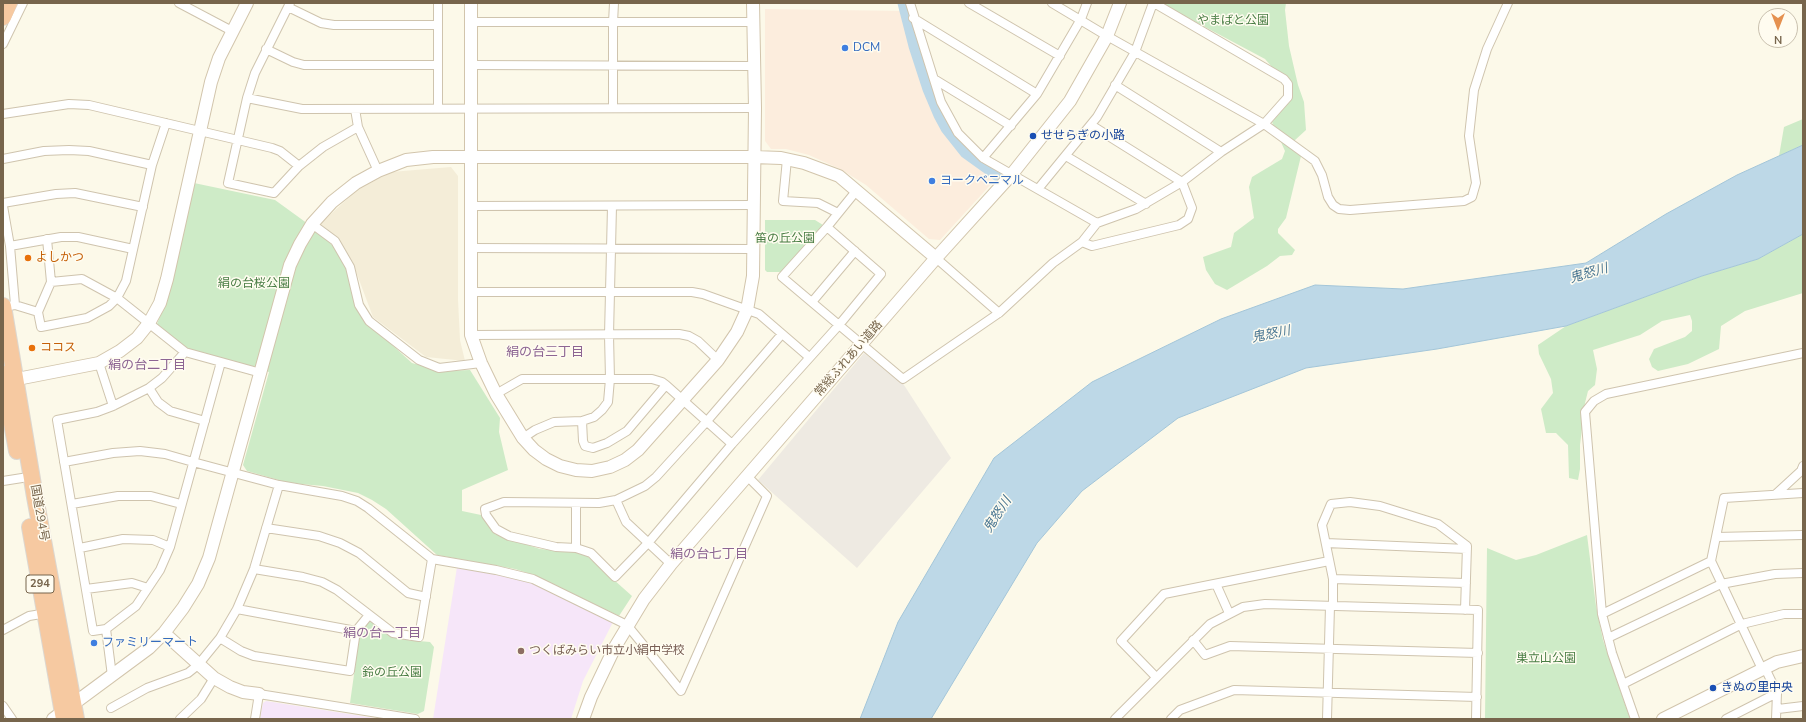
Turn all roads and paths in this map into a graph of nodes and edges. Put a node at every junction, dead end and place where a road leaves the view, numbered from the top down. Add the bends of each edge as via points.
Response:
1 (9, 3) edge
2 (23, 3) edge
3 (179, 3) edge
4 (247, 3) edge
5 (438, 3) edge
6 (471, 3) edge
7 (614, 3) edge
8 (753, 3) edge
9 (910, 3) edge
10 (969, 3) edge
11 (1052, 3) edge
12 (1087, 3) edge
13 (1120, 3) edge
14 (1154, 3) edge
15 (1508, 3) edge
16 (289, 5) edge
17 (3, 16) edge
18 (913, 18) junction
19 (1081, 19) junction
20 (471, 22) junction
21 (753, 22) junction
22 (613, 23) junction
23 (438, 25) junction
24 (232, 31) junction
25 (1107, 36) junction
26 (3, 44) edge
27 (266, 48) junction
28 (1135, 52) junction
29 (1060, 56) junction
30 (438, 65) junction
31 (471, 65) junction
32 (613, 66) junction
33 (753, 66) junction
34 (934, 79) junction
35 (1115, 85) junction
36 (1036, 94) junction
37 (247, 98) junction
38 (438, 108) junction
39 (613, 108) junction
40 (755, 108) junction
41 (356, 109) junction
42 (470, 109) junction
43 (3, 114) edge
44 (166, 123) junction
45 (1264, 124) junction
46 (1011, 126) junction
47 (1091, 126) junction
48 (358, 127) junction
49 (199, 131) junction
50 (237, 139) junction
51 (1221, 152) junction
52 (1066, 156) junction
53 (471, 157) junction
54 (754, 157) junction
55 (983, 158) junction
56 (3, 159) edge
57 (787, 159) junction
58 (152, 165) junction
59 (299, 166) junction
60 (378, 171) junction
61 (1012, 174) junction
62 (1182, 182) junction
63 (1038, 189) junction
64 (857, 190) junction
65 (3, 203) edge
66 (1146, 204) junction
67 (754, 205) junction
68 (3, 206) edge
69 (471, 206) junction
70 (612, 206) junction
71 (143, 207) junction
72 (838, 213) junction
73 (1096, 223) junction
74 (312, 224) junction
75 (827, 227) junction
76 (47, 239) junction
77 (1082, 242) junction
78 (10, 246) junction
79 (470, 248) junction
80 (133, 249) junction
81 (612, 249) junction
82 (753, 249) junction
83 (855, 251) junction
84 (936, 258) junction
85 (51, 282) junction
86 (471, 292) junction
87 (610, 292) junction
88 (117, 298) junction
89 (812, 302) junction
90 (7, 306) edge
91 (747, 310) junction
92 (38, 312) junction
93 (999, 313) junction
94 (149, 323) junction
95 (839, 325) junction
96 (782, 334) junction
97 (471, 335) junction
98 (609, 335) junction
99 (862, 344) junction
100 (185, 352) junction
101 (1803, 353) edge
102 (809, 357) junction
103 (718, 360) junction
104 (221, 362) junction
105 (99, 363) junction
106 (481, 363) junction
107 (261, 373) junction
108 (7, 379) edge
109 (610, 379) junction
110 (666, 385) junction
111 (149, 388) junction
112 (496, 394) junction
113 (683, 399) junction
114 (113, 406) junction
115 (205, 421) junction
116 (582, 421) junction
117 (707, 421) junction
118 (523, 438) junction
119 (732, 444) junction
120 (64, 462) junction
121 (193, 462) junction
122 (1803, 466) edge
123 (233, 472) junction
124 (747, 476) junction
125 (22, 478) junction
126 (3, 481) edge
127 (279, 485) junction
128 (1803, 493) edge
129 (1776, 494) junction
130 (616, 500) junction
131 (576, 503) junction
132 (72, 504) junction
133 (181, 504) junction
134 (266, 528) junction
135 (1803, 535) edge
136 (1716, 537) junction
137 (1326, 543) junction
138 (648, 544) junction
139 (170, 547) junction
140 (80, 548) junction
141 (576, 548) junction
142 (1467, 549) junction
143 (432, 559) junction
144 (1329, 561) junction
145 (1711, 561) junction
146 (671, 564) junction
147 (254, 569) junction
148 (1803, 573) edge
149 (1333, 579) junction
150 (1466, 583) junction
151 (1216, 584) junction
152 (1722, 584) junction
153 (148, 588) junction
154 (86, 589) junction
155 (426, 597) junction
156 (1331, 606) junction
157 (237, 609) junction
158 (1465, 610) junction
159 (51, 612) junction
160 (1229, 613) junction
161 (1602, 614) junction
162 (1803, 614) edge
163 (370, 615) junction
164 (1742, 624) junction
165 (628, 625) junction
166 (106, 629) junction
167 (3, 630) edge
168 (356, 631) junction
169 (164, 633) junction
170 (220, 638) junction
171 (1608, 638) junction
172 (1193, 640) junction
173 (1328, 650) junction
174 (1478, 653) junction
175 (1803, 656) edge
176 (198, 665) junction
177 (1763, 669) junction
178 (112, 676) junction
179 (1156, 677) junction
180 (214, 678) junction
181 (1623, 684) junction
182 (1327, 692) junction
183 (1777, 693) junction
184 (259, 694) junction
185 (1477, 697) junction
186 (3, 706) edge
187 (1803, 706) edge
188 (110, 708) dead end
189 (1778, 709) junction
190 (66, 715) edge
191 (1728, 718) edge
192 (12, 719) edge
193 (180, 719) edge
194 (255, 719) edge
195 (415, 719) edge
196 (582, 719) edge
197 (1116, 719) edge
198 (1171, 719) edge
199 (1327, 719) edge
200 (1476, 719) edge
201 (1635, 719) edge
202 (1663, 719) edge
203 (1776, 719) edge

1 - 17 highway
2 - 26 street
3 - 24 street
4 - 24 street
5 - 23 street
6 - 20 street
7 - 22 street
8 - 21 street
9 - 18 street
10 - 29 street
11 - 19 street
12 - 19 street
13 - 25 street, 常総ふれあい道路
14 - 28 street
14 - 45 street via 1284,79 1288,84 1288,97
15 - 45 street via 1487,49 1474,90 1469,136 1476,183 1472,198 1468,200 1339,209 1328,197 1315,161
16 - 23 street via 321,23 334,25
16 - 27 street
18 - 34 street
18 - 36 street
19 - 25 street
19 - 29 street
20 - 22 street
20 - 31 street
21 - 22 street
21 - 33 street
22 - 32 street
23 - 30 street
24 - 49 street via 211,82
25 - 28 street
25 - 61 street, 常総ふれあい道路 via 1070,101
27 - 30 street via 304,65
27 - 37 street via 254,73
28 - 35 street
28 - 45 street
29 - 36 street
30 - 38 street
31 - 32 street
31 - 42 street
32 - 33 street
32 - 39 street
33 - 40 street
34 - 46 street
34 - 55 street via 941,102 958,132
35 - 47 street
35 - 51 street
36 - 46 street
37 - 41 street via 302,109
37 - 50 street
38 - 41 street
38 - 42 street
39 - 40 street
39 - 42 street
40 - 54 street
41 - 48 street
42 - 53 street
43 - 44 street via 69,104 89,105
44 - 49 street
44 - 58 street
45 - 51 street
46 - 55 street
47 - 52 street
47 - 62 street
48 - 59 street via 323,147
48 - 60 street
49 - 50 street
49 - 94 street via 167,279 160,303
50 - 59 street via 280,151
50 - 59 street via 228,183 274,193
51 - 62 street
52 - 63 street
52 - 66 street
53 - 54 street
53 - 60 street via 406,160
53 - 69 street
54 - 57 street
54 - 67 street
55 - 61 street
56 - 58 street via 44,151 69,150 89,151
57 - 64 street via 839,176
57 - 72 street via 782,201 818,203
58 - 71 street
60 - 74 street via 356,183 332,202
61 - 63 street
61 - 84 street, 常総ふれあい道路
62 - 66 street
62 - 77 street via 1192,208 1188,219 1179,225 1092,246
63 - 73 street
64 - 72 street
64 - 84 street
65 - 71 street via 75,193
66 - 73 street
67 - 70 street
67 - 82 street
68 - 78 street
69 - 70 street
69 - 79 street
70 - 81 street
71 - 80 street
72 - 75 street
73 - 77 street
74 - 106 street via 335,241 350,267 359,305 369,321 419,360 439,368
74 - 107 street via 290,265
75 - 83 street
75 - 89 street via 782,277
76 - 78 street
76 - 80 street via 78,237
76 - 85 street
77 - 93 street via 1053,263
78 - 90 street
79 - 81 street
79 - 86 street
80 - 88 street via 126,281
81 - 82 street
81 - 87 street
82 - 91 street via 753,276
83 - 89 street
83 - 95 street via 881,274
84 - 93 street
84 - 99 street, 常総ふれあい道路
85 - 88 street via 82,279
85 - 92 street
86 - 87 street
86 - 97 street
87 - 91 street via 692,292
87 - 98 street
88 - 92 street via 100,312 87,318 41,327
88 - 94 street
89 - 95 street
90 - 92 street
90 - 108 highway, 国道294号 / 294
91 - 96 street via 760,314
91 - 103 street via 737,332
93 - 99 street via 903,379
94 - 100 street
94 - 105 street via 137,338 120,352
95 - 99 street
95 - 102 street
96 - 102 street
96 - 117 street
97 - 98 street
97 - 106 street
98 - 103 street via 689,336
98 - 109 street
99 - 124 street, 常総ふれあい道路
100 - 104 street
100 - 111 street via 162,378
101 - 161 street via 1606,394 1589,406 1585,412 1585,420
102 - 119 street
103 - 113 street
104 - 107 street
104 - 115 street
105 - 108 street
105 - 114 street
106 - 112 street
107 - 123 street
108 - 125 highway, 国道294号 / 294
108 - 159 highway, 国道294号 / 294 via 35,497
109 - 110 street via 652,379
109 - 112 street via 522,379
109 - 116 street via 608,402 594,417
110 - 113 street
110 - 116 street via 627,431 607,444 593,448 586,446 583,441
111 - 114 street
111 - 115 street via 158,402 170,411
112 - 118 street
113 - 117 street
113 - 118 street via 638,450 610,467 592,471 560,466 534,450
114 - 120 street via 57,420
115 - 121 street
116 - 118 street via 554,422
117 - 119 street
117 - 130 street via 656,477
119 - 138 street
120 - 121 street via 140,451 165,454
120 - 132 street
121 - 123 street
121 - 133 street
122 - 129 street via 1801,471
123 - 127 street
123 - 169 street via 209,558 198,584
124 - 146 street, 常総ふれあい道路
124 - 165 street via 767,496 681,691
125 - 126 street
125 - 159 highway, 国道294号 / 294
127 - 134 street
127 - 143 street via 357,501
128 - 129 street
129 - 136 street via 1724,498
130 - 131 street
130 - 138 street via 626,522
131 - 141 street
131 - 141 street via 504,502 485,509 486,515 496,529 509,536 556,547
132 - 133 street via 118,496 151,496
132 - 140 street
133 - 139 street
134 - 147 street
134 - 155 street via 318,536 340,543 358,553 408,593
135 - 136 street
136 - 145 street
137 - 142 street
137 - 142 street via 1322,525 1331,504 1350,502 1380,506 1438,524 1467,546
137 - 144 street
138 - 141 street via 615,577 591,553
138 - 146 street
139 - 140 street via 153,540 123,539
139 - 153 street via 160,570
140 - 154 street
142 - 150 street
143 - 155 street
143 - 165 street via 534,579
144 - 149 street
144 - 151 street
145 - 152 street
145 - 161 street
146 - 165 street, 常総ふれあい道路
147 - 157 street
147 - 163 street via 322,582
148 - 152 street via 1775,574
149 - 150 street
149 - 156 street
150 - 158 street
151 - 160 street
151 - 179 street via 1164,594 1121,641
152 - 164 street
152 - 171 street
153 - 154 street via 132,583
153 - 166 street via 136,606
154 - 166 street via 93,631
155 - 163 street via 419,637 393,633
156 - 158 street
156 - 160 street via 1265,604
156 - 173 street
157 - 168 street
157 - 170 street
158 - 174 street via 1478,610
159 - 167 street via 29,616
159 - 190 highway, 国道294号 / 294
160 - 172 street via 1210,624
161 - 171 street
162 - 164 street via 1784,614
163 - 168 street
164 - 177 street
164 - 181 street
165 - 196 street, 常総ふれあい道路 via 604,667
166 - 178 street
168 - 170 street via 350,671 254,656
169 - 176 street
169 - 178 street via 149,648
170 - 176 street
171 - 181 street
172 - 173 street via 1206,655 1230,646
172 - 179 street
173 - 174 street
173 - 182 street
174 - 185 street
175 - 177 street via 1778,662
176 - 180 street
176 - 188 street via 188,673 148,688
177 - 183 street
177 - 202 street
178 - 190 street
179 - 197 street
180 - 184 street via 243,692
180 - 193 street via 201,698
181 - 201 street
182 - 185 street
182 - 198 street via 1234,690 1180,710
182 - 199 street
183 - 189 street
183 - 191 street
184 - 194 street
184 - 195 street
185 - 200 street
186 - 192 street
187 - 189 street
189 - 203 street

